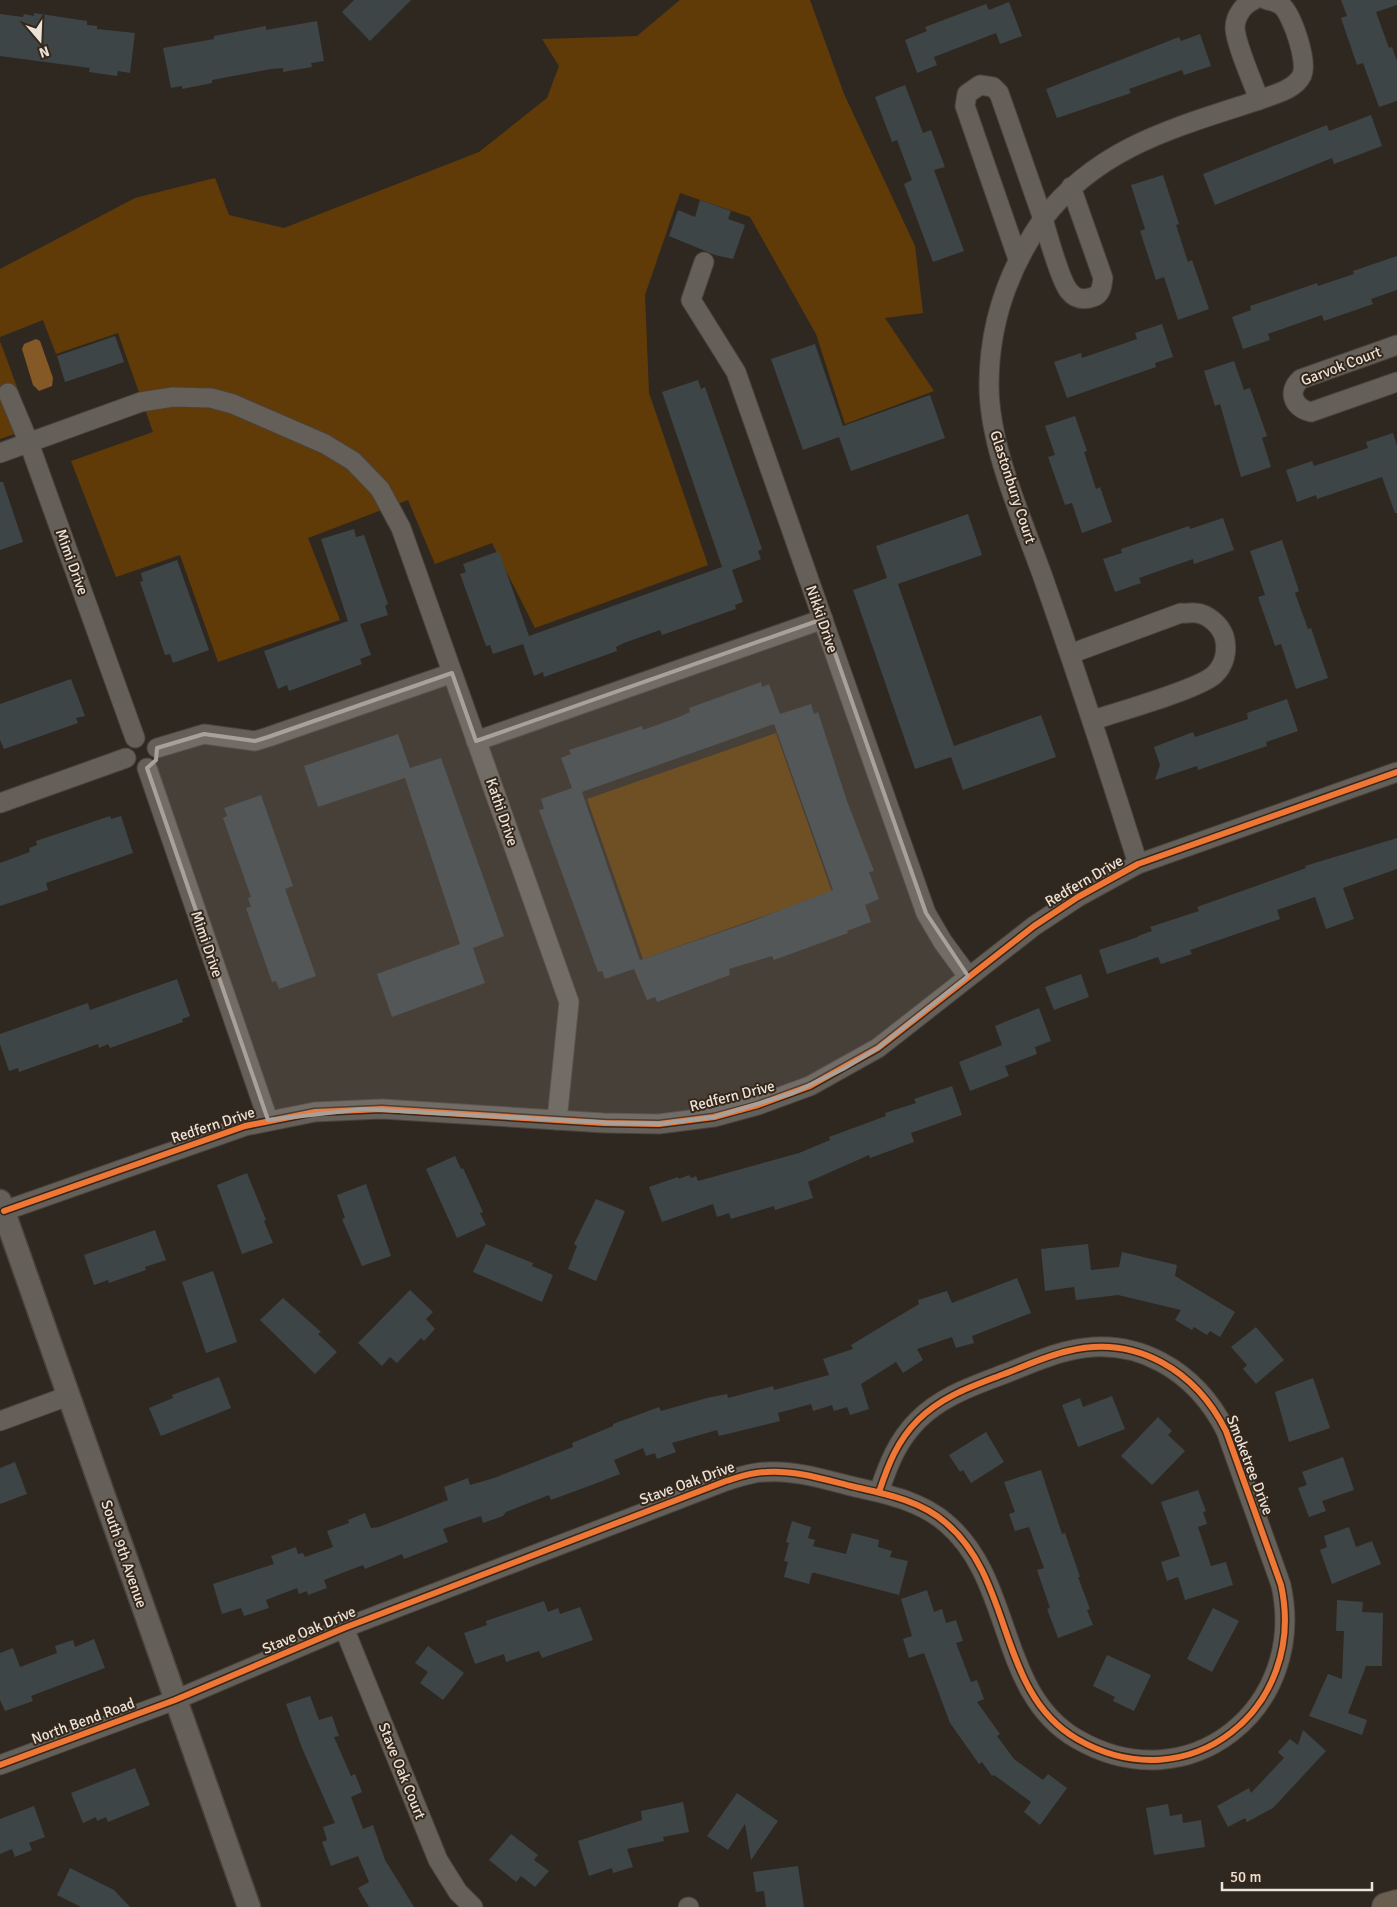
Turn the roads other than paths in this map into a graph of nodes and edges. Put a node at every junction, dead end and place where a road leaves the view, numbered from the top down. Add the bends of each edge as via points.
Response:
1 (1254, 0) edge
2 (1267, 0) edge
3 (1260, 100) junction
4 (1071, 187) junction
5 (1043, 219) junction
6 (1018, 259) junction
7 (704, 262) dead end
8 (1397, 345) edge
9 (1397, 382) edge
10 (8, 393) dead end
11 (29, 443) junction
12 (0, 453) edge
13 (822, 619) junction
14 (1070, 654) junction
15 (452, 673) junction
16 (1093, 720) junction
17 (135, 738) junction
18 (476, 741) junction
19 (157, 748) junction
20 (126, 758) junction
21 (147, 768) junction
22 (1397, 772) edge
23 (0, 803) edge
24 (1138, 864) junction
25 (968, 976) junction
26 (268, 1120) junction
27 (557, 1120) junction
28 (2, 1206) edge
29 (68, 1396) junction
30 (0, 1421) edge
31 (879, 1492) junction
32 (344, 1628) junction
33 (175, 1700) junction
34 (1192, 1753) joint
35 (0, 1765) edge
36 (1397, 1904) edge
37 (249, 1907) edge
38 (472, 1907) edge
39 (1386, 1907) edge

1 - 3 street via 1238,15 1235,28
2 - 3 street, Glastonbury Court via 1278,3 1289,16 1304,66 1294,85
3 - 4 street, Glastonbury Court via 1142,140 1106,160
4 - 5 street, Glastonbury Court
4 - 5 street via 1102,278 1097,296 1078,299 1069,292
5 - 6 street, Glastonbury Court
5 - 6 street via 999,93 985,85 972,88 965,100 966,109
6 - 14 street, Glastonbury Court via 995,320 989,373 991,413 1000,456
7 - 13 street, Nikki Drive via 691,300 736,372
8 - 9 street, Garvok Court via 1301,379 1293,393 1295,404 1312,412
10 - 11 street, Mimi Drive
11 - 12 street
11 - 15 street, Kathi Drive via 141,402 173,396 211,398 232,404 337,451 353,461 372,480 393,511
11 - 17 street, Mimi Drive
13 - 18 street
13 - 25 street, Nikki Drive via 926,913
14 - 16 street, Glastonbury Court
14 - 16 street via 1181,613 1197,613 1210,618 1224,637 1226,646 1222,664 1208,680
15 - 18 street, Kathi Drive
15 - 19 street via 268,737 255,740 204,734
16 - 24 street, Glastonbury Court
17 - 19 street via 149,738
17 - 20 street via 126,748
18 - 27 street, Kathi Drive via 568,1002
19 - 21 street via 156,760
20 - 21 street via 133,767
20 - 23 street
21 - 26 street, Mimi Drive
22 - 24 street, Redfern Drive
24 - 25 street, Redfern Drive via 1051,914
25 - 27 street, Redfern Drive via 878,1048 793,1093 749,1108 687,1121 622,1124
26 - 27 street, Redfern Drive via 315,1112 372,1109
26 - 28 street, Redfern Drive
28 - 29 street, South 9th Avenue
29 - 30 street
29 - 33 street, South 9th Avenue
31 - 32 street, Stave Oak Drive via 799,1474 750,1474
31 - 34 street, Stave Oak Drive via 911,1502 944,1521 965,1541 986,1575 1027,1685 1042,1708 1062,1729 1102,1752 1165,1759
31 - 34 street, Smoketree Drive via 891,1457 918,1420 957,1393 1050,1356 1086,1348 1122,1348 1157,1359 1188,1379 1217,1413 1226,1431 1281,1585 1286,1621 1279,1666 1258,1706 1225,1738
32 - 33 street, Stave Oak Drive
32 - 38 street, Stave Oak Court via 438,1860 458,1892
33 - 35 street, North Bend Road
33 - 37 street, South 9th Avenue
36 - 39 highway

